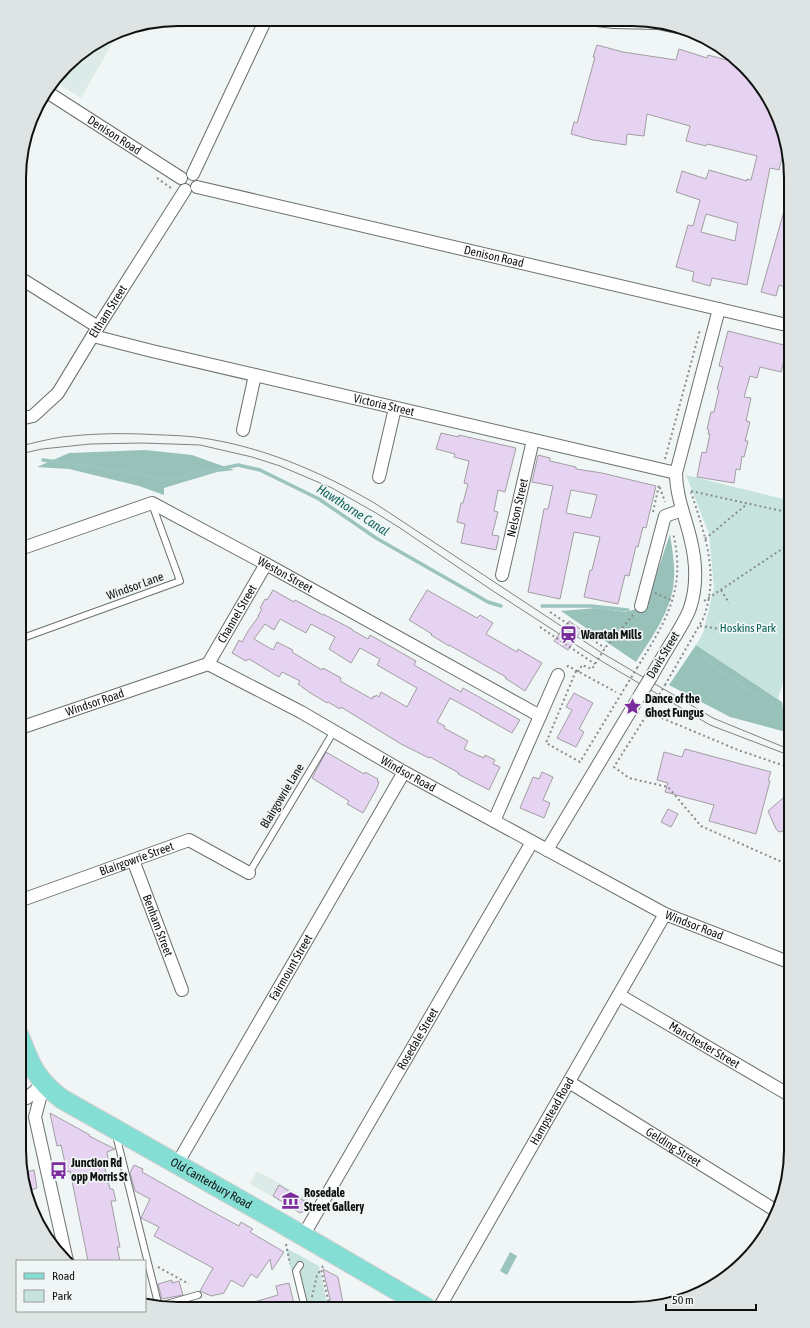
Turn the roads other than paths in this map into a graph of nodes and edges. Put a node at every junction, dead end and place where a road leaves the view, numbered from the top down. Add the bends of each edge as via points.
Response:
1 (262, 26) edge
2 (51, 94) edge
3 (187, 176) junction
4 (191, 188) junction
5 (26, 282) edge
6 (719, 309) junction
7 (784, 324) edge
8 (95, 331) junction
9 (255, 376) junction
10 (395, 408) junction
11 (26, 417) edge
12 (243, 430) dead end
13 (533, 440) junction
14 (676, 474) junction
15 (379, 477) dead end
16 (152, 503) junction
17 (682, 510) junction
18 (26, 547) edge
19 (266, 564) junction
20 (502, 575) dead end
21 (641, 606) road end
22 (26, 637) edge
23 (208, 664) junction
24 (558, 675) dead end
25 (540, 716) junction
26 (26, 726) edge
27 (334, 731) junction
28 (404, 772) junction
29 (494, 821) junction
30 (532, 842) junction
31 (547, 850) junction
32 (133, 860) junction
33 (249, 873) joint
34 (26, 898) edge
35 (665, 914) junction
36 (784, 960) edge
37 (182, 990) dead end
38 (618, 995) junction
39 (26, 1052) edge
40 (569, 1082) junction
41 (44, 1083) junction
42 (784, 1092) edge
43 (26, 1097) edge
44 (26, 1105) edge
45 (35, 1117) junction
46 (115, 1129) junction
47 (177, 1164) junction
48 (772, 1208) edge
49 (303, 1236) junction
50 (62, 1248) edge
51 (300, 1265) dead end
52 (198, 1295) dead end
53 (156, 1301) edge
54 (174, 1302) edge
55 (304, 1302) edge
56 (417, 1302) edge
57 (442, 1302) edge

1 - 3 street
2 - 3 street, Denison Road
3 - 4 street via 197,178 198,181
4 - 6 street, Denison Road
4 - 8 street, Eltham Street
5 - 8 street, Victoria Street
6 - 7 street, Denison Road
6 - 14 street, Davis Street
8 - 9 street, Victoria Street via 152,351
8 - 11 street, Eltham Street via 58,393 33,416
9 - 10 street, Victoria Street
9 - 12 street
10 - 13 street, Victoria Street
10 - 15 street
13 - 14 street, Victoria Street
13 - 20 street, Nelson Street
14 - 17 street, Davis Street
16 - 18 street
16 - 19 street, Weston Street
16 - 22 lane, Windsor Lane via 180,581
17 - 21 street via 665,516
17 - 31 street, Davis Street, bridge via 694,560 694,591 690,608
19 - 23 street, Channel Street
19 - 25 street, Weston Street
23 - 26 street, Windsor Road
23 - 27 street, Windsor Road
24 - 25 street
25 - 29 street
27 - 28 street, Windsor Road
27 - 33 lane, Blairgowrie Lane
28 - 29 street, Windsor Road
28 - 47 street, Fairmount Street
29 - 30 street, Windsor Road
30 - 31 street, Windsor Road
30 - 49 street, Rosedale Street
31 - 35 street, Windsor Road
32 - 33 street, Blairgowrie Street via 189,840
32 - 34 street, Blairgowrie Street
32 - 37 street, Benham Street
35 - 36 street, Windsor Road
35 - 38 street, Hampstead Road
38 - 40 street, Hampstead Road
38 - 42 street, Manchester Street
39 - 41 main road, Old Canterbury Road via 32,1067
40 - 48 street, Gelding Street
40 - 57 street, Hampstead Road
41 - 43 street
41 - 45 street
41 - 46 main road, Old Canterbury Road via 62,1099
44 - 45 street
45 - 50 street
46 - 47 main road, Old Canterbury Road
46 - 53 lane
47 - 49 main road, Old Canterbury Road
49 - 56 main road, Old Canterbury Road
51 - 55 lane via 296,1271
52 - 54 lane

